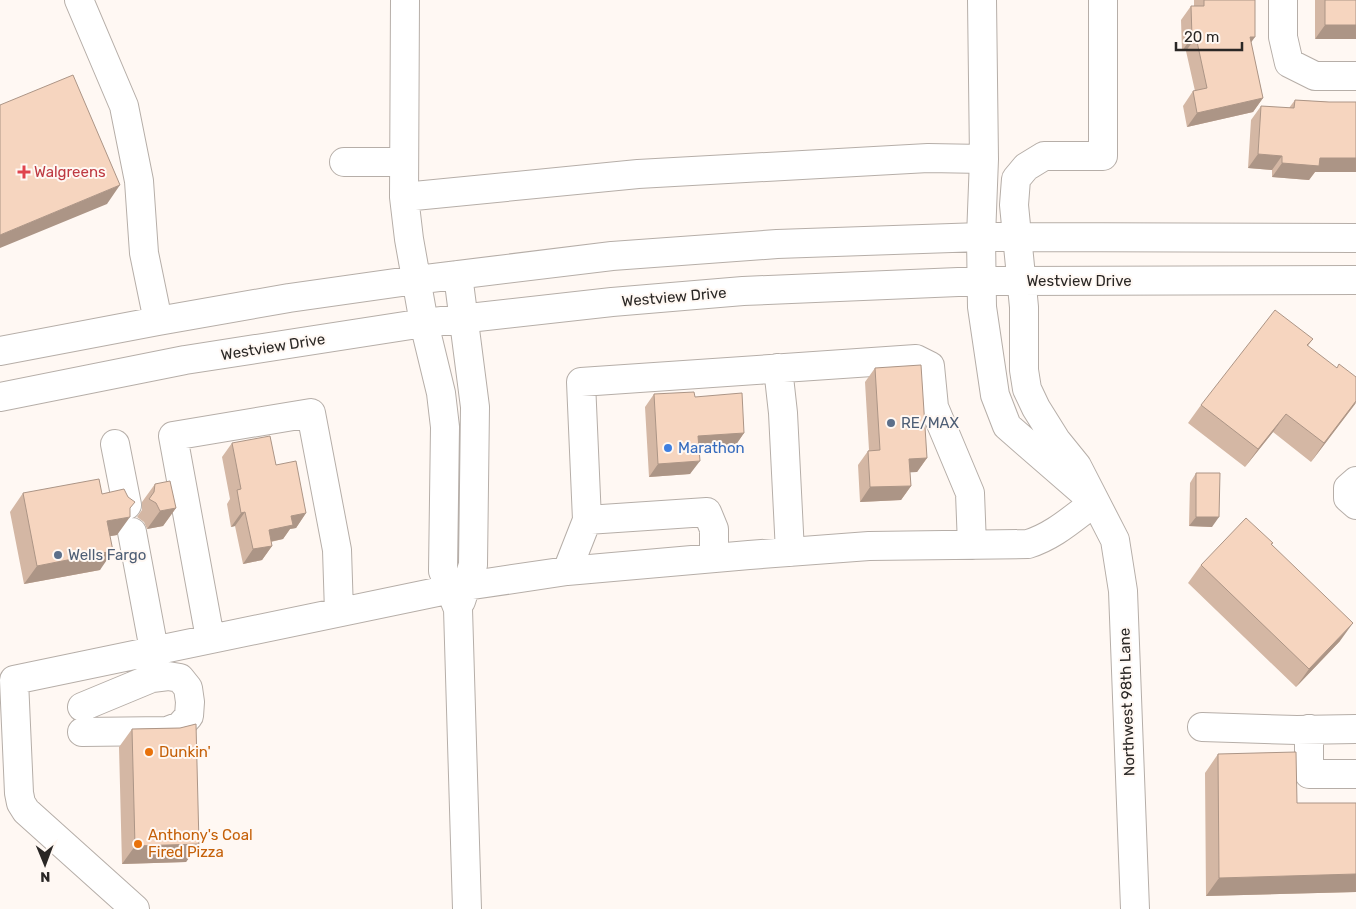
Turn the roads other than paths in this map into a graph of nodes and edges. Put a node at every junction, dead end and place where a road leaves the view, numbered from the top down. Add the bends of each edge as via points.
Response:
1 (405, 0) edge
2 (982, 0) edge
3 (1103, 0) edge
4 (1283, 0) edge
5 (84, 1) edge
6 (1356, 76) edge
7 (984, 159) junction
8 (344, 162) dead end
9 (404, 162) junction
10 (404, 197) junction
11 (981, 237) junction
12 (1018, 237) junction
13 (1356, 238) edge
14 (458, 275) junction
15 (416, 280) junction
16 (1356, 280) edge
17 (982, 281) junction
18 (1021, 282) junction
19 (464, 319) junction
20 (158, 321) junction
21 (424, 323) junction
22 (0, 352) edge
23 (778, 368) junction
24 (0, 397) edge
25 (116, 444) dead end
26 (1356, 481) edge
27 (1094, 502) junction
28 (1356, 504) edge
29 (127, 505) edge
30 (587, 520) junction
31 (132, 532) edge
32 (972, 545) junction
33 (790, 552) junction
34 (714, 558) junction
35 (567, 572) junction
36 (458, 595) junction
37 (339, 612) junction
38 (210, 638) junction
39 (154, 650) junction
40 (1202, 727) dead end
41 (1309, 729) junction
42 (1356, 729) edge
43 (1356, 774) edge
44 (135, 909) edge
45 (467, 909) edge
46 (1135, 909) edge

1 - 9 street
2 - 7 street, Northwest 98th Lane
3 - 12 street, Northwest 98th Lane via 1103,156 1044,156 1026,167 1016,179 1014,205
4 - 6 street via 1283,37 1289,63 1315,76
5 - 20 street via 124,106 139,180 144,252
7 - 10 street via 928,158 638,174
7 - 11 street, Northwest 98th Lane
8 - 9 street
9 - 10 street
10 - 15 street
11 - 12 street
11 - 14 street via 778,244 612,256
11 - 17 street, Northwest 98th Lane
12 - 13 street
12 - 18 street, Northwest 98th Lane
14 - 15 street
14 - 19 street
15 - 20 street
15 - 21 street
16 - 18 street, Westview Drive
17 - 18 street, Westview Drive
17 - 19 street, Westview Drive via 743,291
17 - 27 street, Northwest 98th Lane via 982,307 995,395 1006,426
18 - 27 street, Northwest 98th Lane via 1027,389 1056,440 1078,466
19 - 21 street, Westview Drive
19 - 36 street via 475,407 473,565
20 - 22 street
21 - 24 street, Westview Drive via 185,360
21 - 36 street via 441,393 445,427 443,571
23 - 30 street via 581,382
23 - 32 street via 916,359 930,366 934,407 970,493
23 - 33 street
25 - 29 street
26 - 28 street via 1348,488 1348,498
27 - 32 street via 1042,540 1028,544
27 - 46 street, Northwest 98th Lane via 1115,540 1123,591
30 - 34 street via 707,512 714,529
30 - 35 street
31 - 39 street
32 - 33 street via 869,546
33 - 34 street
34 - 35 street
35 - 36 street
36 - 37 street
36 - 45 street
37 - 38 street
37 - 38 street via 337,550 311,413 173,436
38 - 39 street
39 - 44 street via 14,680 20,804
40 - 41 street
41 - 42 street
41 - 43 street via 1309,774

